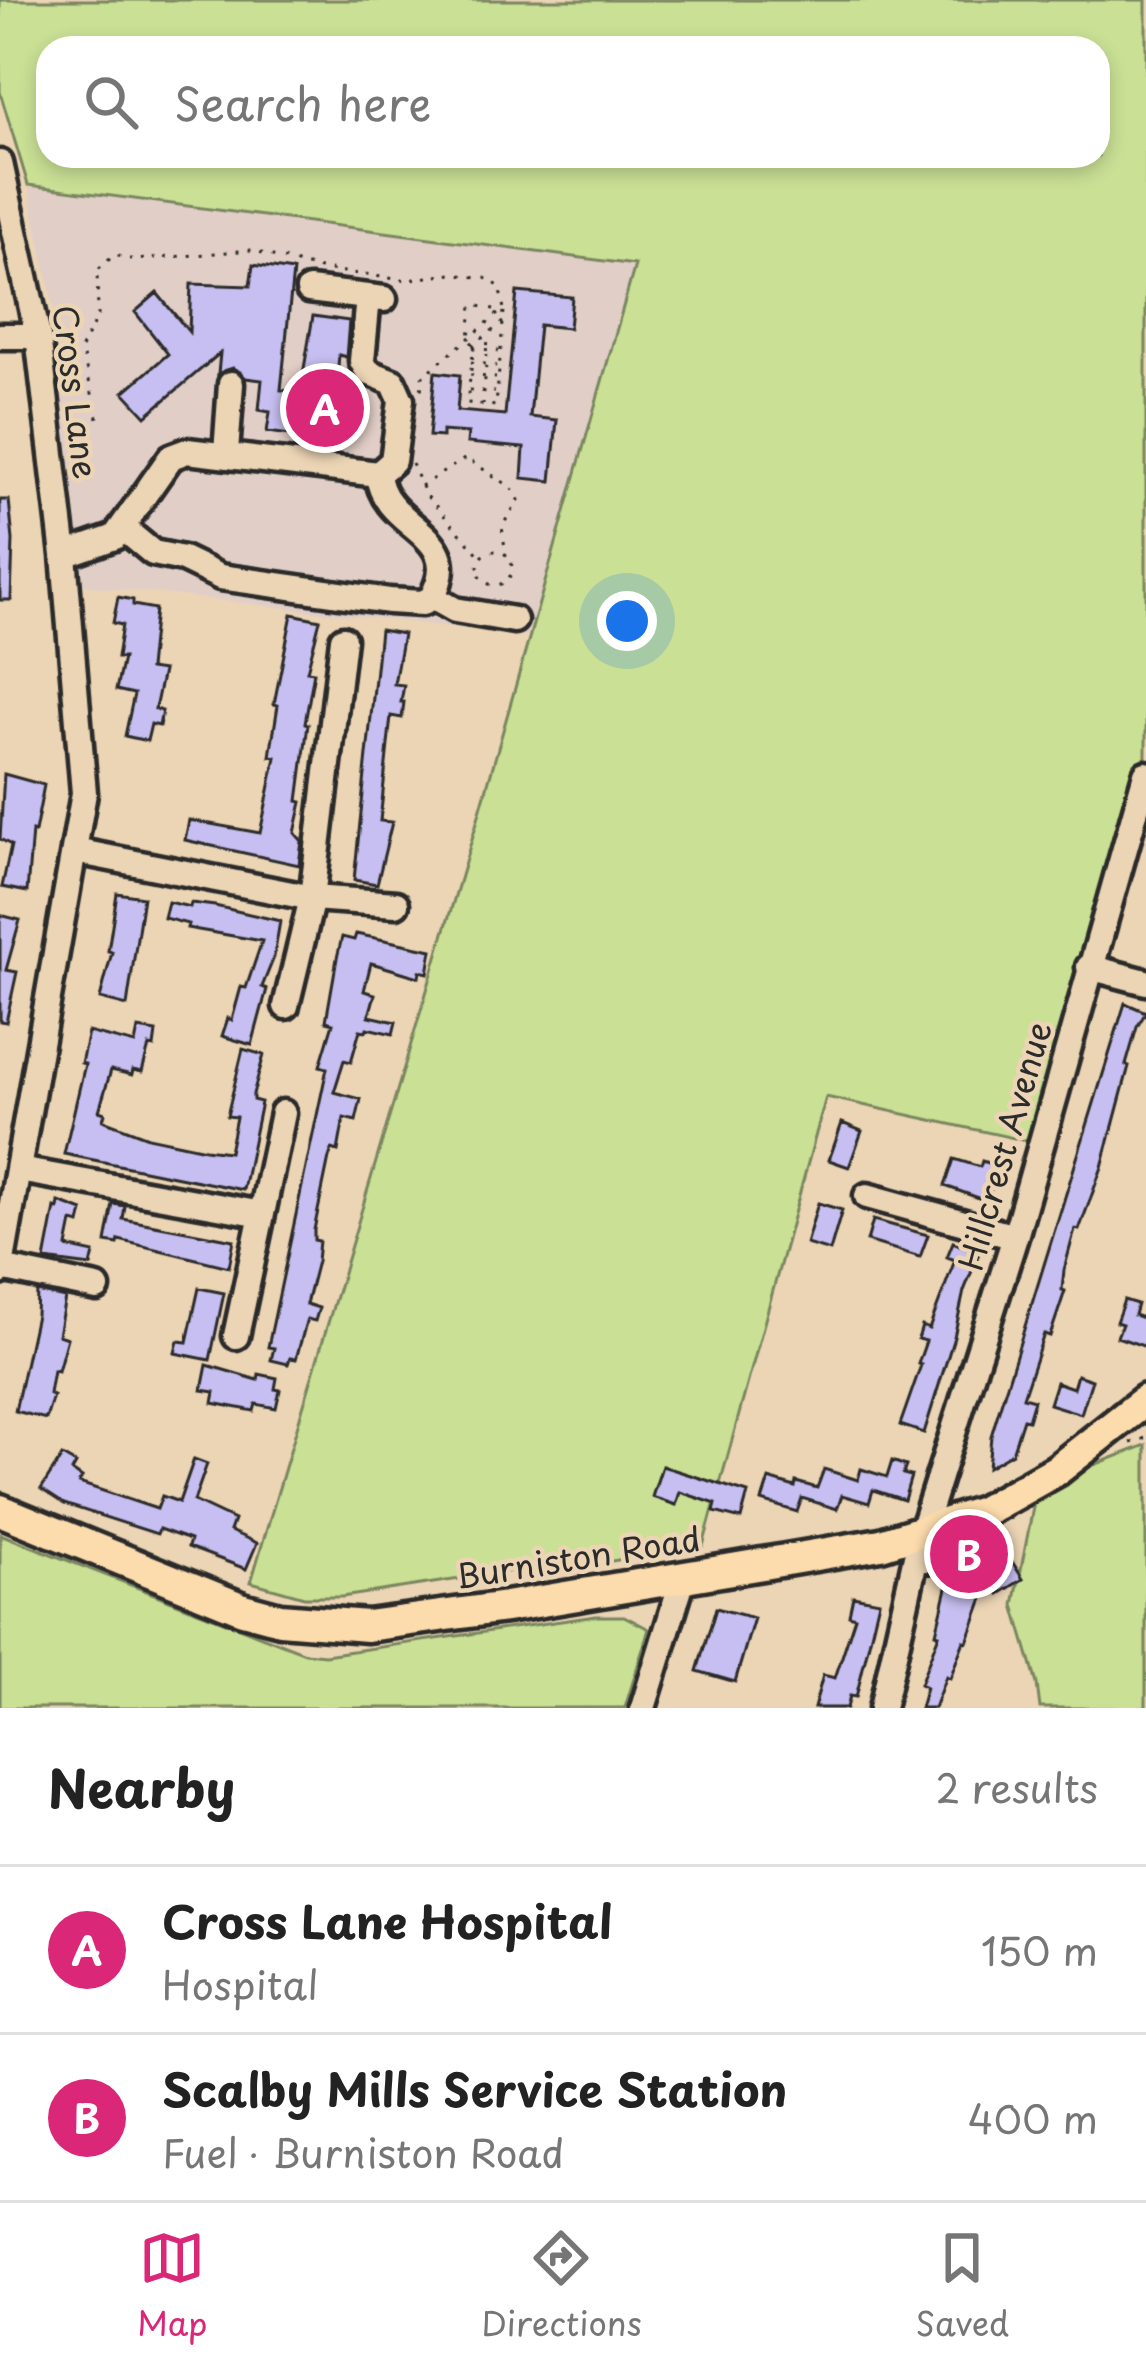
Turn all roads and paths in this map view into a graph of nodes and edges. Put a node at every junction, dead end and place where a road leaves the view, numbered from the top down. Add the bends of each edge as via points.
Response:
1 (0, 163) edge
2 (309, 290) dead end
3 (503, 310) junction
4 (503, 322) junction
5 (0, 336) edge
6 (38, 336) junction
7 (487, 336) junction
8 (501, 338) junction
9 (469, 339) junction
10 (474, 347) junction
11 (487, 350) junction
12 (500, 351) junction
13 (471, 362) junction
14 (487, 364) junction
15 (499, 366) junction
16 (470, 375) junction
17 (485, 377) junction
18 (498, 378) junction
19 (231, 384) dead end
20 (468, 390) junction
21 (484, 391) junction
22 (497, 392) junction
23 (421, 395) dead end
24 (483, 405) junction
25 (98, 418) dead end
26 (226, 453) junction
27 (413, 457) dead end
28 (378, 474) junction
29 (421, 486) junction
30 (124, 529) junction
31 (64, 555) junction
32 (506, 556) junction
33 (482, 558) junction
34 (432, 597) junction
35 (514, 620) dead end
36 (343, 639) dead end
37 (1146, 773) edge
38 (75, 850) junction
39 (312, 898) junction
40 (396, 904) dead end
41 (1089, 967) junction
42 (1146, 982) edge
43 (286, 1006) dead end
44 (283, 1113) dead end
45 (19, 1170) junction
46 (867, 1196) dead end
47 (262, 1214) junction
48 (1015, 1238) junction
49 (0, 1270) edge
50 (98, 1288) dead end
51 (236, 1336) dead end
52 (1146, 1400) edge
53 (0, 1510) edge
54 (919, 1546) junction
55 (683, 1579) junction
56 (643, 1708) edge
57 (882, 1708) edge

1 - 6 street, Cross Lane
2 - 28 street via 376,298 362,361 393,382 401,400 393,461
3 - 4 path
3 - 9 path
3 - 9 path via 472,305
3 - 25 path via 499,286 485,278 404,280 253,250 114,255 97,271 98,315 81,347
4 - 7 path
4 - 8 path
5 - 6 street
6 - 31 street, Cross Lane
7 - 8 path
7 - 10 path
7 - 11 path
8 - 12 path
9 - 10 path
9 - 23 path via 422,377
10 - 11 path
10 - 13 path
11 - 12 path
11 - 14 path
12 - 15 path
13 - 14 path
13 - 16 path
14 - 15 path
14 - 17 path
15 - 18 path
16 - 17 path
16 - 20 path
17 - 18 path
17 - 21 path
18 - 22 path
19 - 26 street
20 - 21 path
20 - 24 path via 467,403
21 - 22 path
21 - 24 path
22 - 24 path via 496,406
26 - 28 street
26 - 30 street via 171,457
27 - 29 path
28 - 34 street via 387,501 442,559
29 - 32 path via 466,458 511,487 518,500 501,533
29 - 33 path
30 - 31 street
30 - 34 street via 153,554 220,577 389,601
31 - 38 street, Cross Lane via 84,793
32 - 33 path
32 - 33 path via 512,571 496,585 479,574
34 - 35 street via 455,610
36 - 39 street
37 - 41 street, Hillcrest Avenue
38 - 39 street
38 - 45 street, Cross Lane
39 - 40 street
39 - 43 street
41 - 42 street
41 - 48 street, Hillcrest Avenue
44 - 47 street
45 - 47 street
45 - 49 street, Cross Lane
46 - 48 street
47 - 51 street
48 - 54 street, Hillcrest Avenue
49 - 50 street
52 - 54 main road, Burniston Road via 1057,1470
53 - 55 main road, Burniston Road via 280,1619 367,1626
54 - 55 main road, Burniston Road
54 - 57 street, Hillcrest Avenue
55 - 56 street

